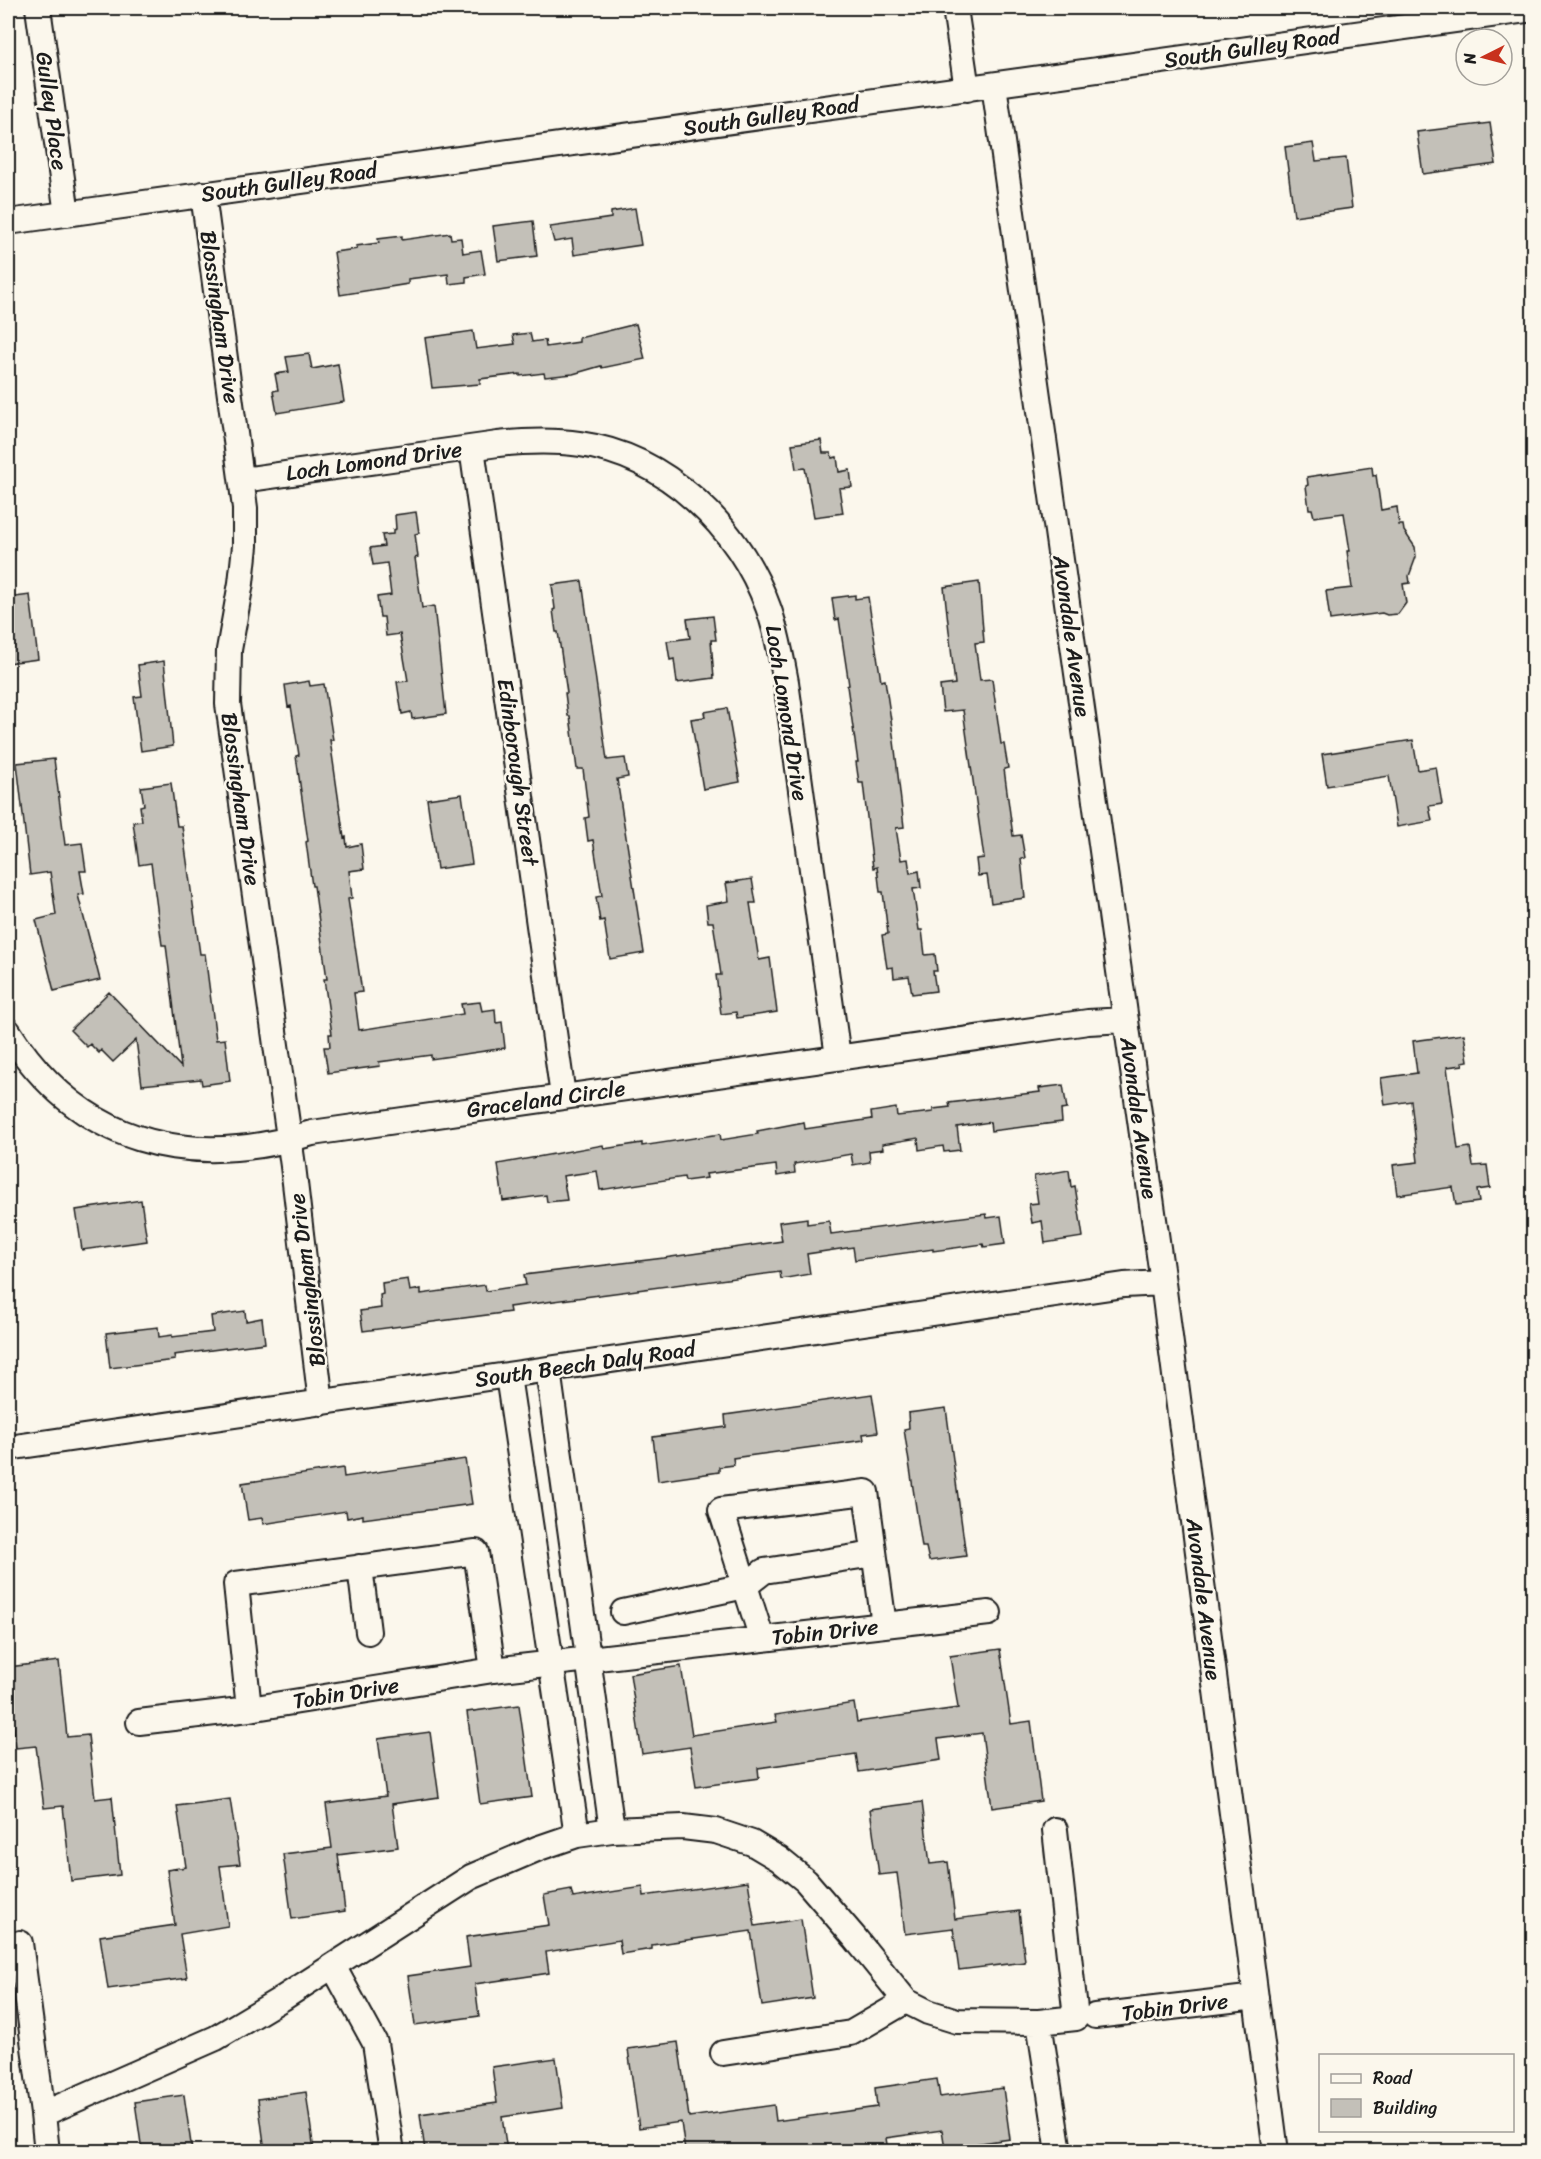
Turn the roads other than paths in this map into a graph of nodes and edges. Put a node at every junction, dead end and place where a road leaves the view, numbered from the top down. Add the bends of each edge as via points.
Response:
1 (38, 8) edge
2 (955, 8) edge
3 (1533, 9) edge
4 (1388, 18) edge
5 (994, 85) junction
6 (967, 89) junction
7 (203, 194) junction
8 (67, 214) junction
9 (8, 222) edge
10 (472, 448) junction
11 (242, 480) junction
12 (1126, 1020) junction
13 (8, 1031) edge
14 (838, 1058) junction
15 (563, 1096) junction
16 (288, 1140) junction
17 (1163, 1283) junction
18 (548, 1370) junction
19 (508, 1376) junction
20 (321, 1403) junction
21 (8, 1448) edge
22 (874, 1554) junction
23 (360, 1567) junction
24 (745, 1586) junction
25 (624, 1612) dead end
26 (989, 1613) dead end
27 (884, 1625) junction
28 (368, 1632) dead end
29 (762, 1639) junction
30 (588, 1658) junction
31 (552, 1662) junction
32 (493, 1670) junction
33 (249, 1709) junction
34 (139, 1722) dead end
35 (612, 1830) junction
36 (1056, 1830) dead end
37 (577, 1835) junction
38 (20, 1943) dead end
39 (333, 1966) junction
40 (1256, 1997) junction
41 (906, 2001) junction
42 (1095, 2016) dead end
43 (1039, 2022) junction
44 (723, 2053) dead end
45 (43, 2114) junction
46 (48, 2151) edge
47 (392, 2151) edge
48 (1059, 2151) edge
49 (1276, 2151) edge

1 - 8 street, Gulley Place
2 - 6 street
3 - 4 street, South Gulley Road
4 - 5 street, South Gulley Road
5 - 6 street, South Gulley Road
5 - 12 street, Avondale Avenue
6 - 7 street, South Gulley Road
7 - 8 street, South Gulley Road
7 - 11 street, Blossingham Drive
8 - 9 street, South Gulley Road
10 - 11 street, Loch Lomond Drive
10 - 14 street, Loch Lomond Drive via 534,441 582,444 652,468 692,497 734,543 758,583 777,632
10 - 15 street, Edinborough Street
11 - 16 street, Blossingham Drive via 245,546 229,651 228,704
12 - 14 street, Graceland Circle
12 - 17 street, Avondale Avenue
13 - 16 street, Graceland Circle via 45,1081 97,1121 121,1132 187,1148
14 - 15 street, Graceland Circle
15 - 16 street, Graceland Circle via 312,1133
16 - 20 street, Blossingham Drive
17 - 18 street, South Beech Daly Road via 1124,1285
17 - 40 street, Avondale Avenue
18 - 19 street, South Beech Daly Road
18 - 30 street
19 - 20 street, South Beech Daly Road
19 - 31 street
20 - 21 street, South Beech Daly Road
22 - 24 street via 764,1571
22 - 24 street via 866,1492 721,1510
22 - 27 street
23 - 28 street
23 - 32 street via 476,1551
23 - 33 street via 236,1584
24 - 25 street
24 - 29 street
26 - 27 street, Tobin Drive
27 - 29 street, Tobin Drive
29 - 30 street, Tobin Drive
30 - 31 street, Tobin Drive
30 - 35 street
31 - 32 street, Tobin Drive
31 - 37 street
32 - 33 street, Tobin Drive
33 - 34 street, Tobin Drive
35 - 37 street
35 - 41 street via 683,1827 716,1831 752,1843 806,1881
36 - 43 street via 1076,2018
37 - 39 street via 471,1877
38 - 45 street
39 - 45 street via 216,2038
39 - 47 street via 375,2043
40 - 42 street, Tobin Drive
40 - 49 street, Avondale Avenue
41 - 43 street via 957,2021
41 - 44 street via 851,2033
43 - 48 street
45 - 46 street

